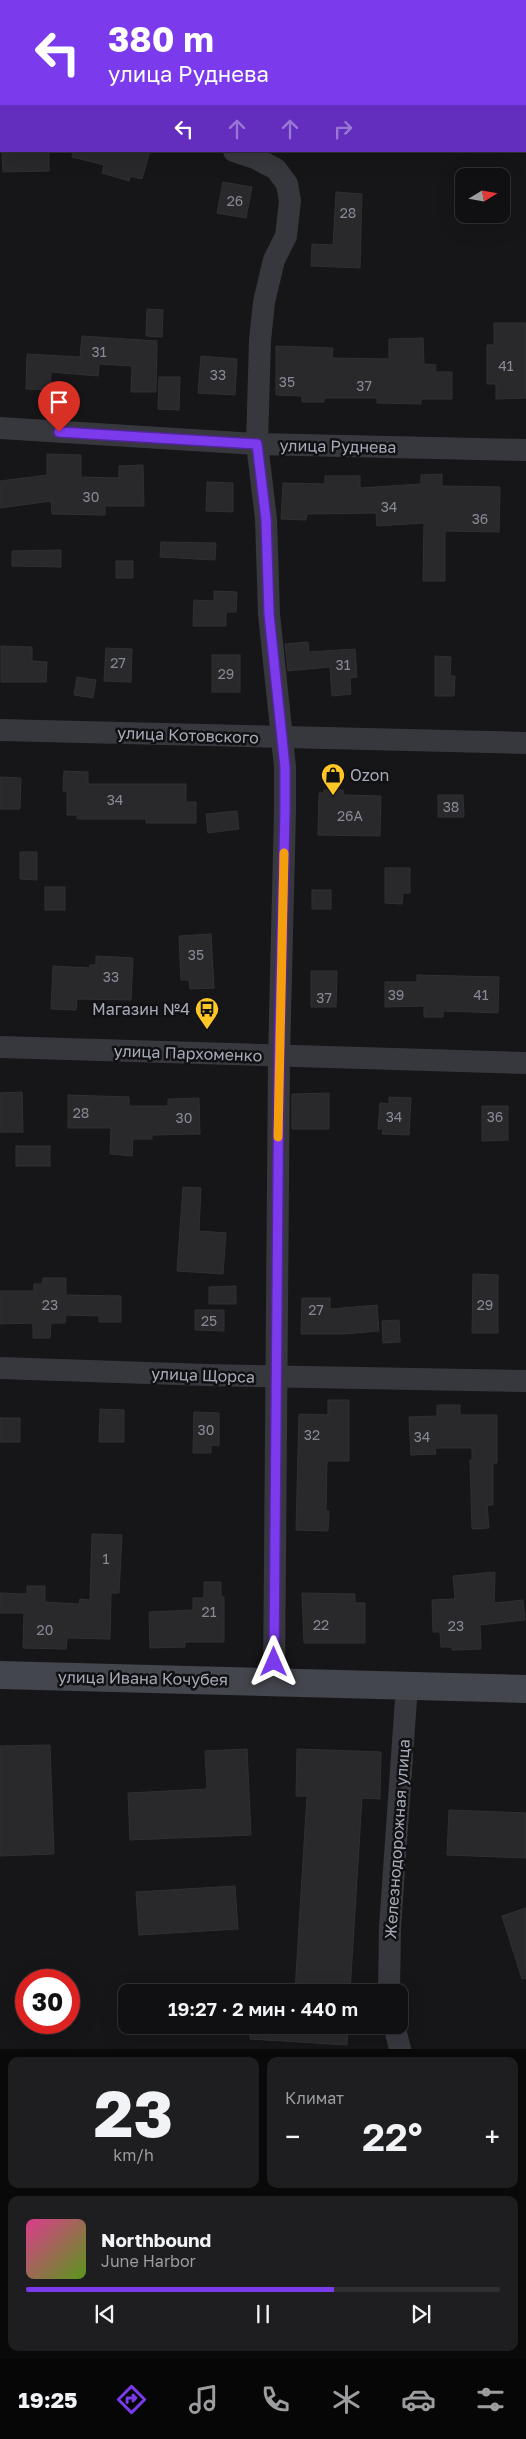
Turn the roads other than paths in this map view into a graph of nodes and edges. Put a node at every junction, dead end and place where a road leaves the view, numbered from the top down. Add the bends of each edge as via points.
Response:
1 (237, 152) edge
2 (0, 428) edge
3 (257, 444) junction
4 (526, 450) edge
5 (0, 730) edge
6 (281, 737) junction
7 (526, 743) edge
8 (0, 1047) edge
9 (279, 1056) junction
10 (526, 1063) edge
11 (0, 1368) edge
12 (276, 1376) junction
13 (526, 1381) edge
14 (0, 1675) edge
15 (274, 1682) junction
16 (407, 1685) junction
17 (526, 1689) edge
18 (389, 1984) edge
19 (396, 2034) edge
20 (400, 2049) edge

1 - 3 street via 276,169 287,184 290,201 288,229 269,275 260,340
2 - 3 street, улица Руднева
3 - 4 street, улица Руднева
3 - 6 street
5 - 6 street, улица Котовского
6 - 7 street, улица Котовского
6 - 9 street via 285,812
8 - 9 street, улица Пархоменко
9 - 10 street, улица Пархоменко
9 - 12 street
11 - 12 street, улица Щорса
12 - 13 street, улица Щорса
12 - 15 street
14 - 15 street, улица Ивана Кочубея
15 - 16 street, улица Ивана Кочубея
16 - 17 street, улица Ивана Кочубея
16 - 18 street, Железнодорожная улица via 390,1927
19 - 20 street

